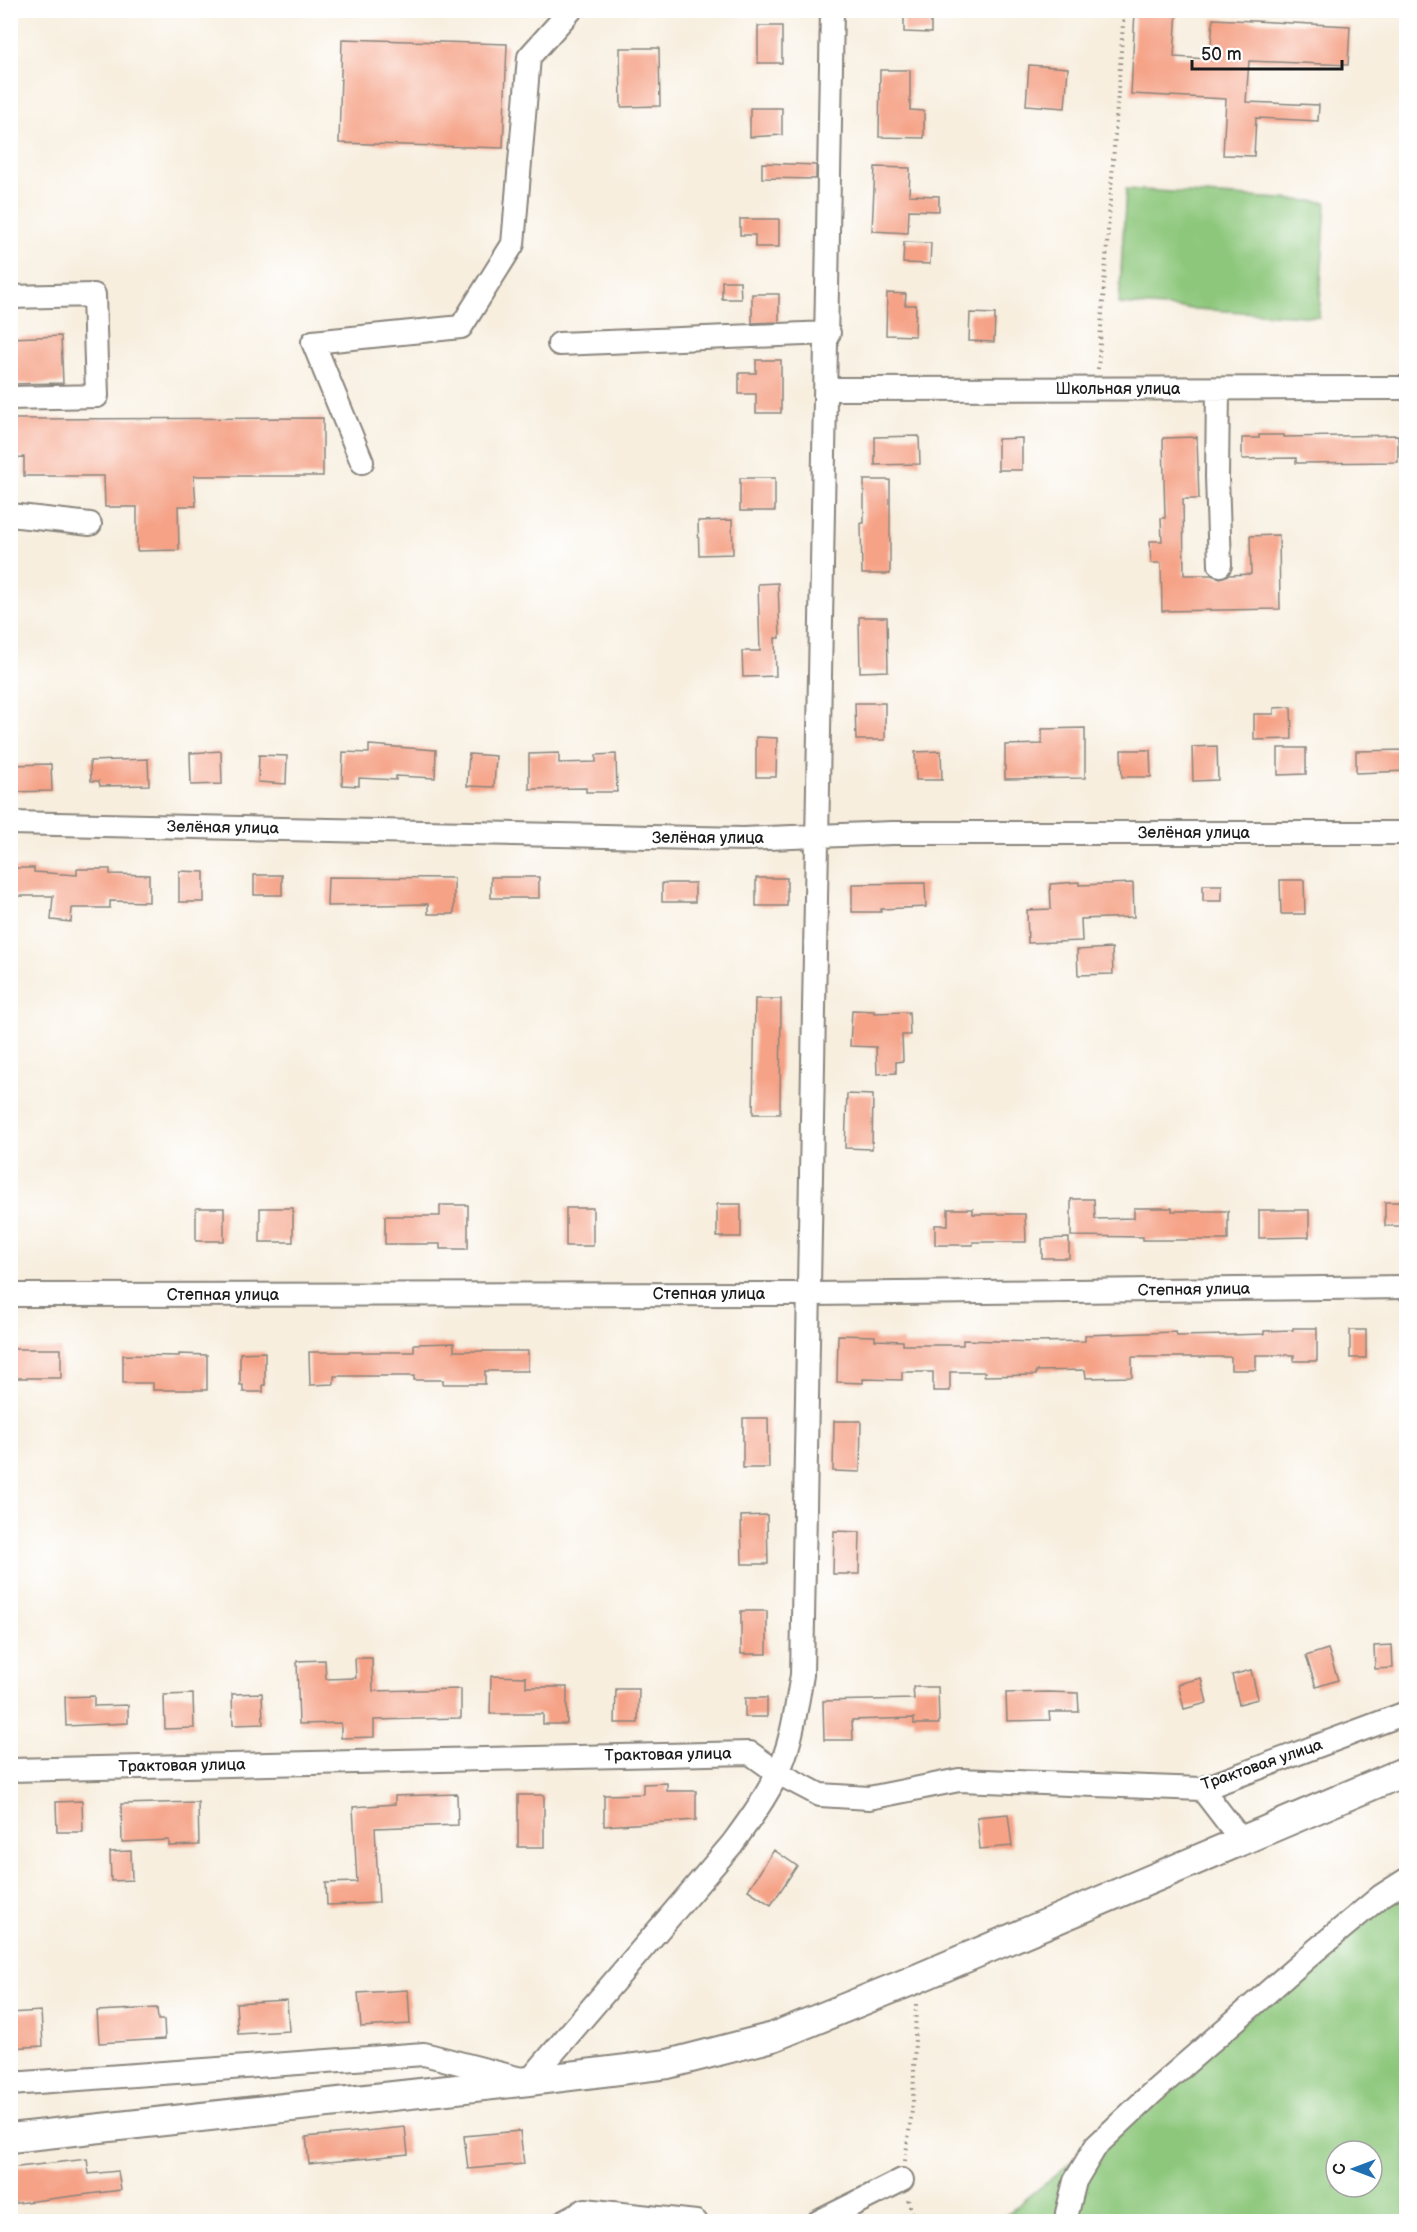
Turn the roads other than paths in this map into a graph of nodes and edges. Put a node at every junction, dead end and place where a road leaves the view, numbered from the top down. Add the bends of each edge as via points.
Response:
1 (571, 10) edge
2 (832, 10) edge
3 (10, 297) edge
4 (829, 333) junction
5 (559, 344) dead end
6 (1407, 388) edge
7 (829, 389) junction
8 (1218, 389) junction
9 (10, 398) edge
10 (362, 462) dead end
11 (10, 515) edge
12 (90, 524) dead end
13 (1220, 566) dead end
14 (10, 823) edge
15 (1407, 833) edge
16 (821, 836) junction
17 (1407, 1287) edge
18 (812, 1294) junction
19 (10, 1295) edge
20 (1407, 1713) edge
21 (10, 1770) edge
22 (1407, 1771) edge
23 (778, 1773) junction
24 (1202, 1789) junction
25 (1242, 1841) junction
26 (1407, 1880) edge
27 (529, 2082) junction
28 (10, 2084) edge
29 (10, 2138) edge
30 (902, 2180) road end
31 (563, 2222) edge
32 (696, 2222) edge
33 (818, 2222) edge
34 (1067, 2222) edge

1 - 10 street via 529,57 513,244 461,327 313,342
2 - 4 street
3 - 9 street via 94,295 97,396
4 - 5 street
4 - 7 street
6 - 8 street, Школьная улица
7 - 8 street, Школьная улица
7 - 16 street
8 - 13 street
11 - 12 street
14 - 16 street, Зелёная улица via 743,839
15 - 16 street, Зелёная улица
16 - 18 street
17 - 18 street, Степная улица
18 - 19 street, Степная улица
18 - 23 street via 802,1675 793,1725
20 - 24 street, Трактовая улица
21 - 23 street, Трактовая улица via 750,1753
22 - 25 main road
23 - 24 street, Трактовая улица via 820,1795 869,1798 958,1780
23 - 27 street via 732,1844
24 - 25 street
25 - 27 main road via 773,2037 668,2064
26 - 34 street via 1381,1896 1316,1950 1096,2146 1075,2181
27 - 28 street via 424,2054
27 - 29 main road
30 - 33 street
31 - 32 street via 585,2210

